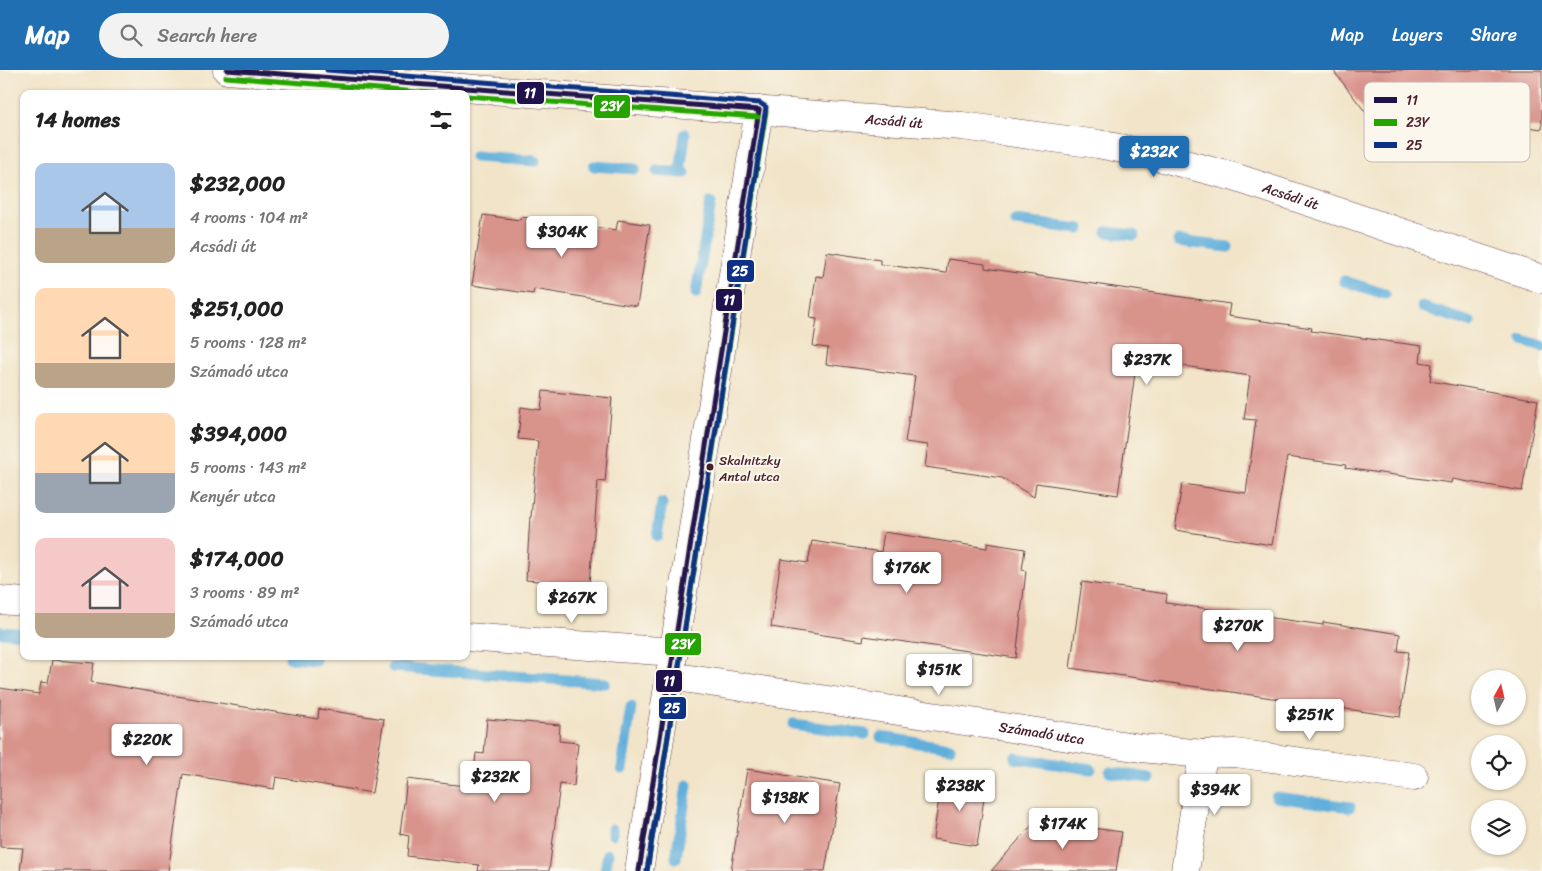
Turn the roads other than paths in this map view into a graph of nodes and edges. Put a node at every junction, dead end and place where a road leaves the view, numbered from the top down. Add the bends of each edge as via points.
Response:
1 (227, 70) edge
2 (759, 110) junction
3 (1542, 279) edge
4 (0, 600) edge
5 (20, 602) edge
6 (470, 638) edge
7 (672, 664) junction
8 (1203, 754) junction
9 (1414, 777) dead end
10 (639, 871) edge
11 (1185, 871) edge

1 - 2 street, Acsádi út
2 - 3 street, Acsádi út via 1007,131 1144,153 1234,177
2 - 7 street
4 - 5 street
6 - 7 street
7 - 8 street, Számadó utca via 1141,748
7 - 10 street
8 - 9 street, Számadó utca via 1250,755
8 - 11 street

